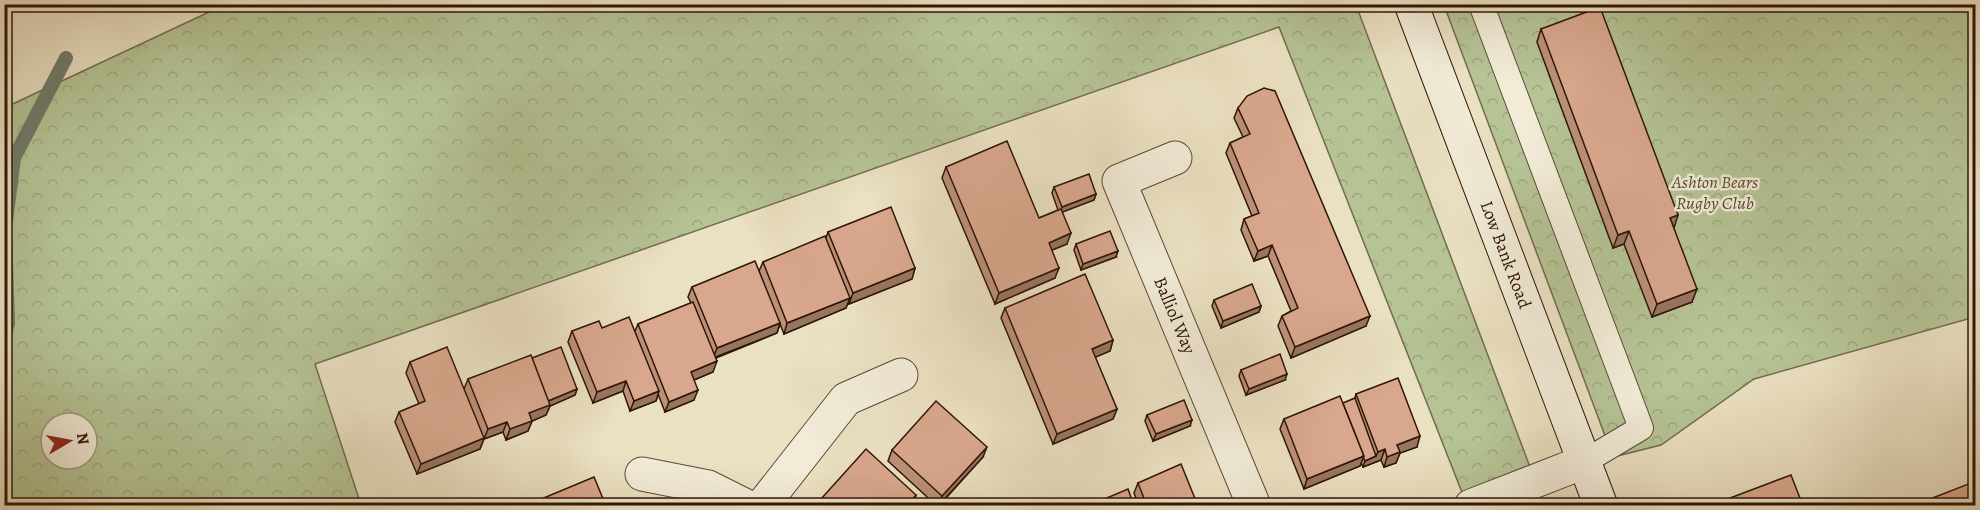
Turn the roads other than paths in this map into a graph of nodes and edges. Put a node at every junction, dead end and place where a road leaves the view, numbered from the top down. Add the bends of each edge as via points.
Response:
1 (1411, 4) edge
2 (1481, 4) edge
3 (1175, 158) dead end
4 (902, 375) dead end
5 (1584, 462) junction
6 (642, 474) dead end
7 (746, 506) edge
8 (762, 506) edge
9 (1254, 506) edge
10 (1471, 506) edge
11 (1601, 506) edge

1 - 5 street, Low Bank Road
2 - 5 lane via 1641,428
3 - 9 street, Balliol Way via 1119,181
4 - 8 street via 846,399
5 - 10 street
5 - 11 street, Low Bank Road
6 - 7 street via 708,487

